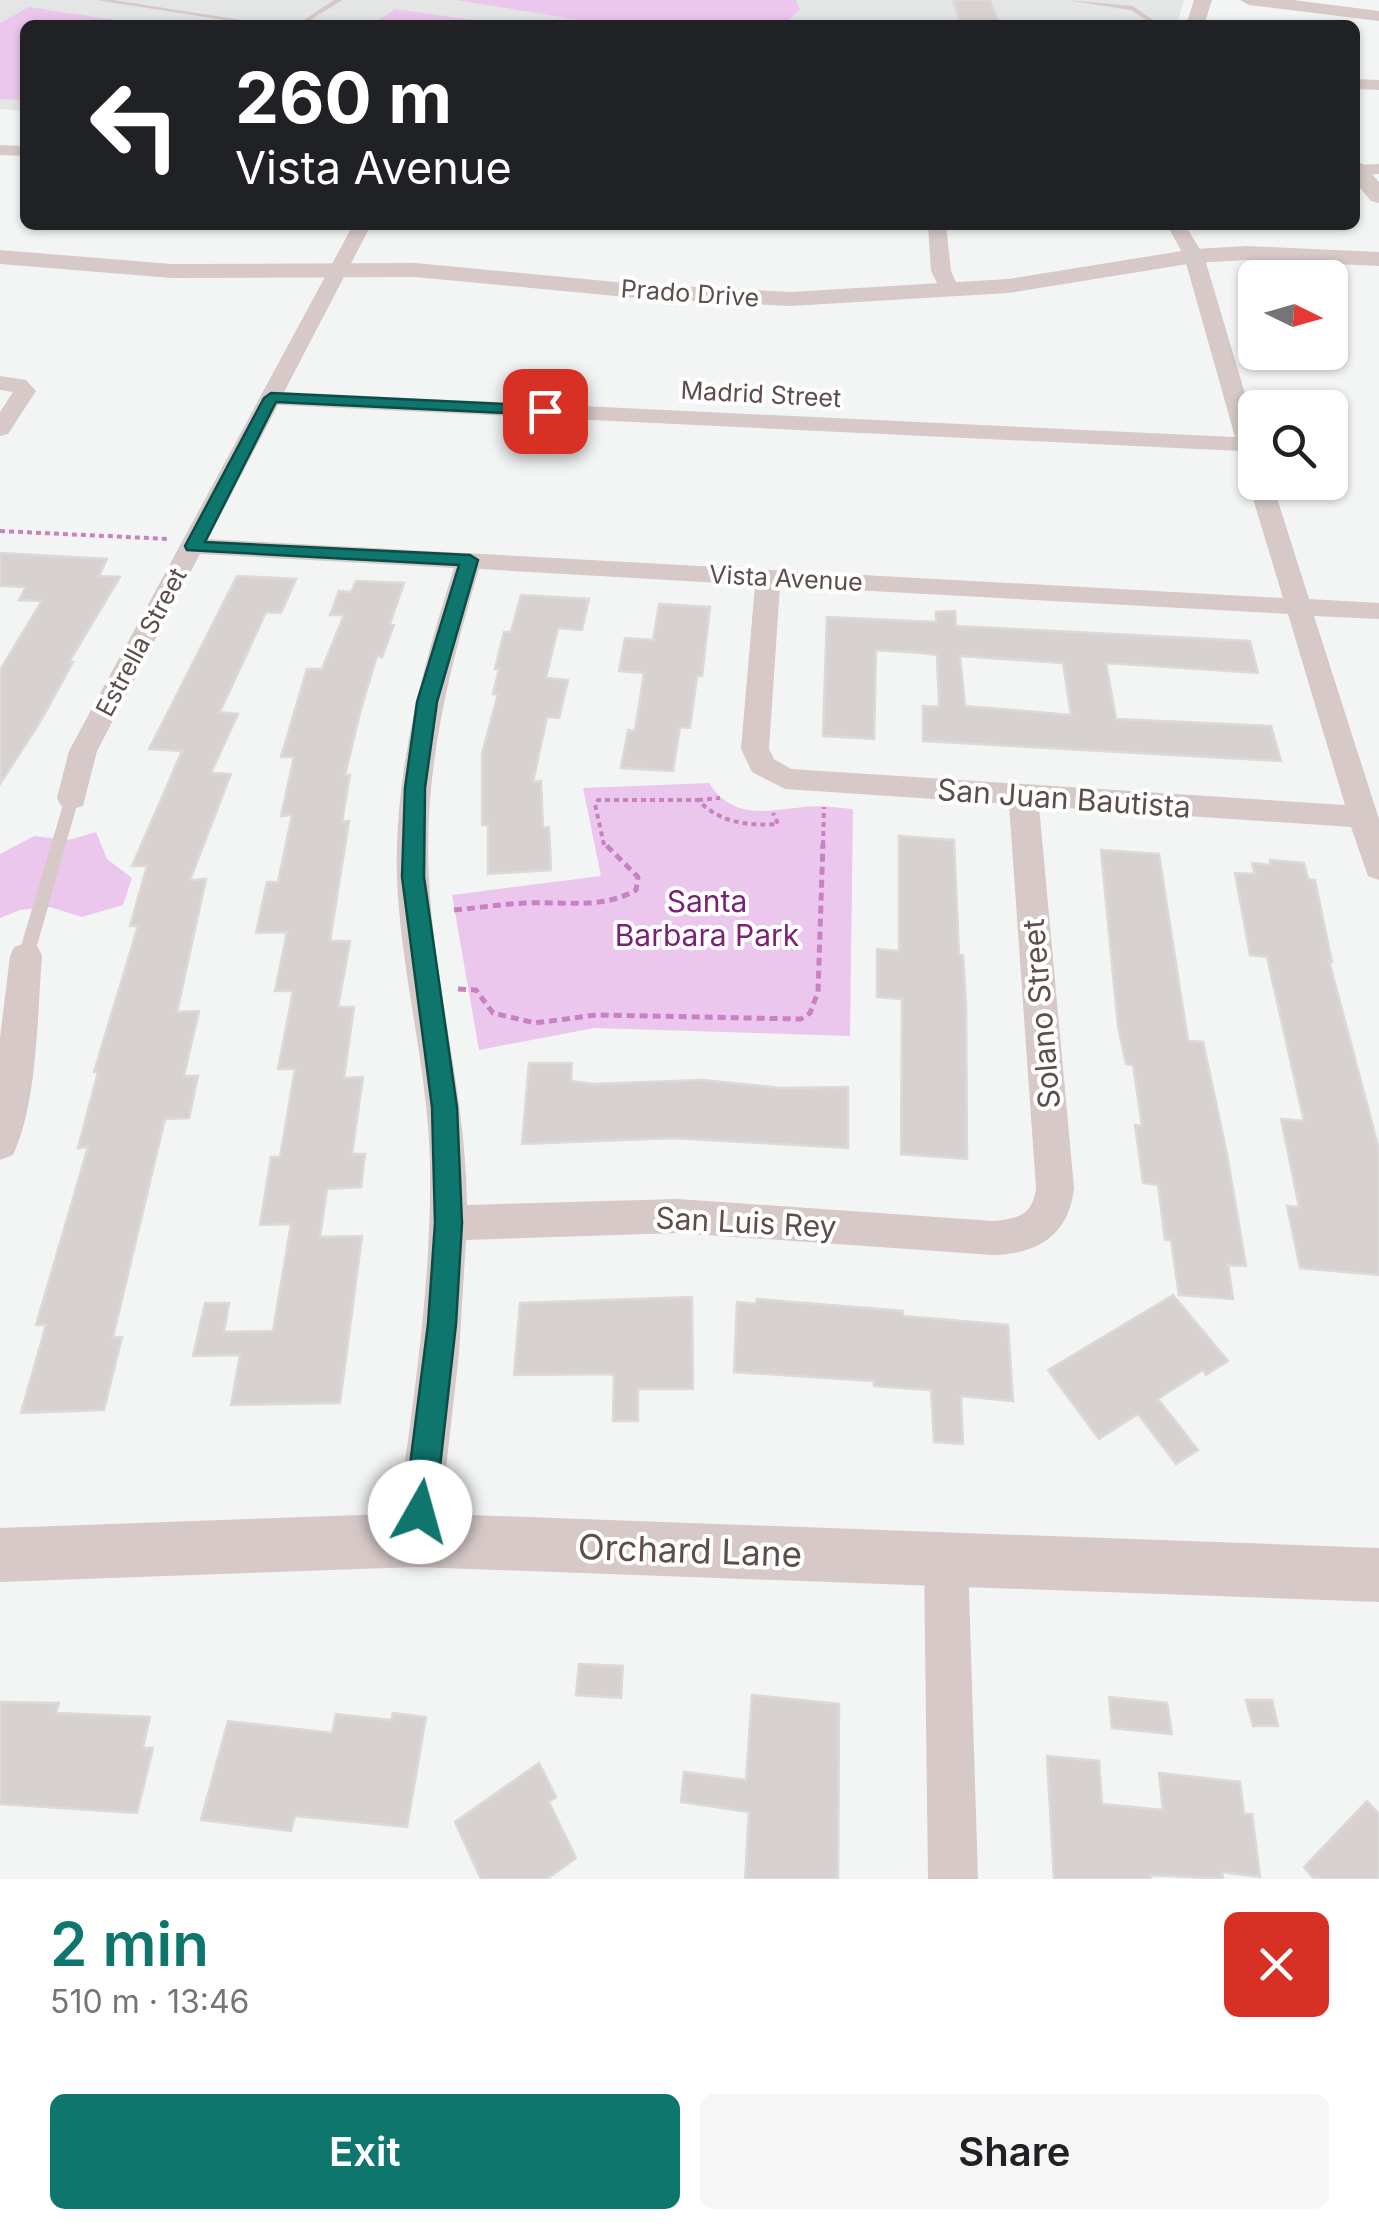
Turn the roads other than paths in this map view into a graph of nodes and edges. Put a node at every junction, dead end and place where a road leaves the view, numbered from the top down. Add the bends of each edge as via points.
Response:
1 (99, 0) edge
2 (339, 0) edge
3 (1070, 0) edge
4 (1114, 0) edge
5 (1248, 0) edge
6 (1144, 16) junction
7 (1379, 16) edge
8 (236, 20) edge
9 (307, 20) edge
10 (1153, 20) edge
11 (1364, 170) edge
12 (1379, 196) edge
13 (359, 230) edge
14 (938, 230) edge
15 (1179, 230) edge
16 (1194, 256) junction
17 (0, 257) edge
18 (1379, 259) edge
19 (338, 270) junction
20 (950, 291) junction
21 (11, 385) edge
22 (271, 398) junction
23 (1238, 408) edge
24 (0, 430) edge
25 (1238, 455) edge
26 (1265, 500) edge
27 (183, 543) junction
28 (470, 560) junction
29 (768, 577) junction
30 (1297, 607) junction
31 (1379, 611) edge
32 (1023, 796) junction
33 (72, 798) joint
34 (1364, 817) junction
35 (1379, 868) edge
36 (26, 956) joint
37 (0, 1144) edge
38 (449, 1223) junction
39 (1039, 1227) joint
40 (416, 1540) junction
41 (0, 1555) edge
42 (946, 1559) junction
43 (1379, 1575) edge
44 (953, 1879) edge

1 - 8 lane
2 - 9 lane
3 - 6 lane via 1133,8
4 - 6 lane via 1143,4
5 - 7 street
6 - 10 lane
11 - 12 street
13 - 19 street, Estrella Street
14 - 20 street via 941,271
15 - 16 street
16 - 18 street, Prado Drive
16 - 20 street, Prado Drive
16 - 23 street
17 - 19 street, Prado Drive via 172,271
19 - 20 street, Prado Drive via 484,274 717,296
19 - 22 street, Estrella Street
21 - 24 street via 24,398
22 - 25 street, Madrid Street
22 - 27 street, Estrella Street
26 - 30 street
27 - 28 street, Vista Avenue
27 - 33 street, Estrella Street via 82,751
28 - 29 street, Vista Avenue
28 - 38 street via 427,702 414,812 417,926 445,1107
29 - 30 street, Vista Avenue
29 - 32 street, San Juan Bautista via 755,738 757,758 767,770 797,782
30 - 31 street, Vista Avenue
30 - 34 street
32 - 34 street, San Juan Bautista
32 - 39 street, Solano Street via 1055,1188 1052,1212
33 - 36 lane
34 - 35 street
36 - 37 street
38 - 39 street, San Luis Rey via 678,1216 993,1238
38 - 40 street
40 - 41 street, Orchard Lane
40 - 42 street, Orchard Lane
42 - 43 street, Orchard Lane
42 - 44 street

